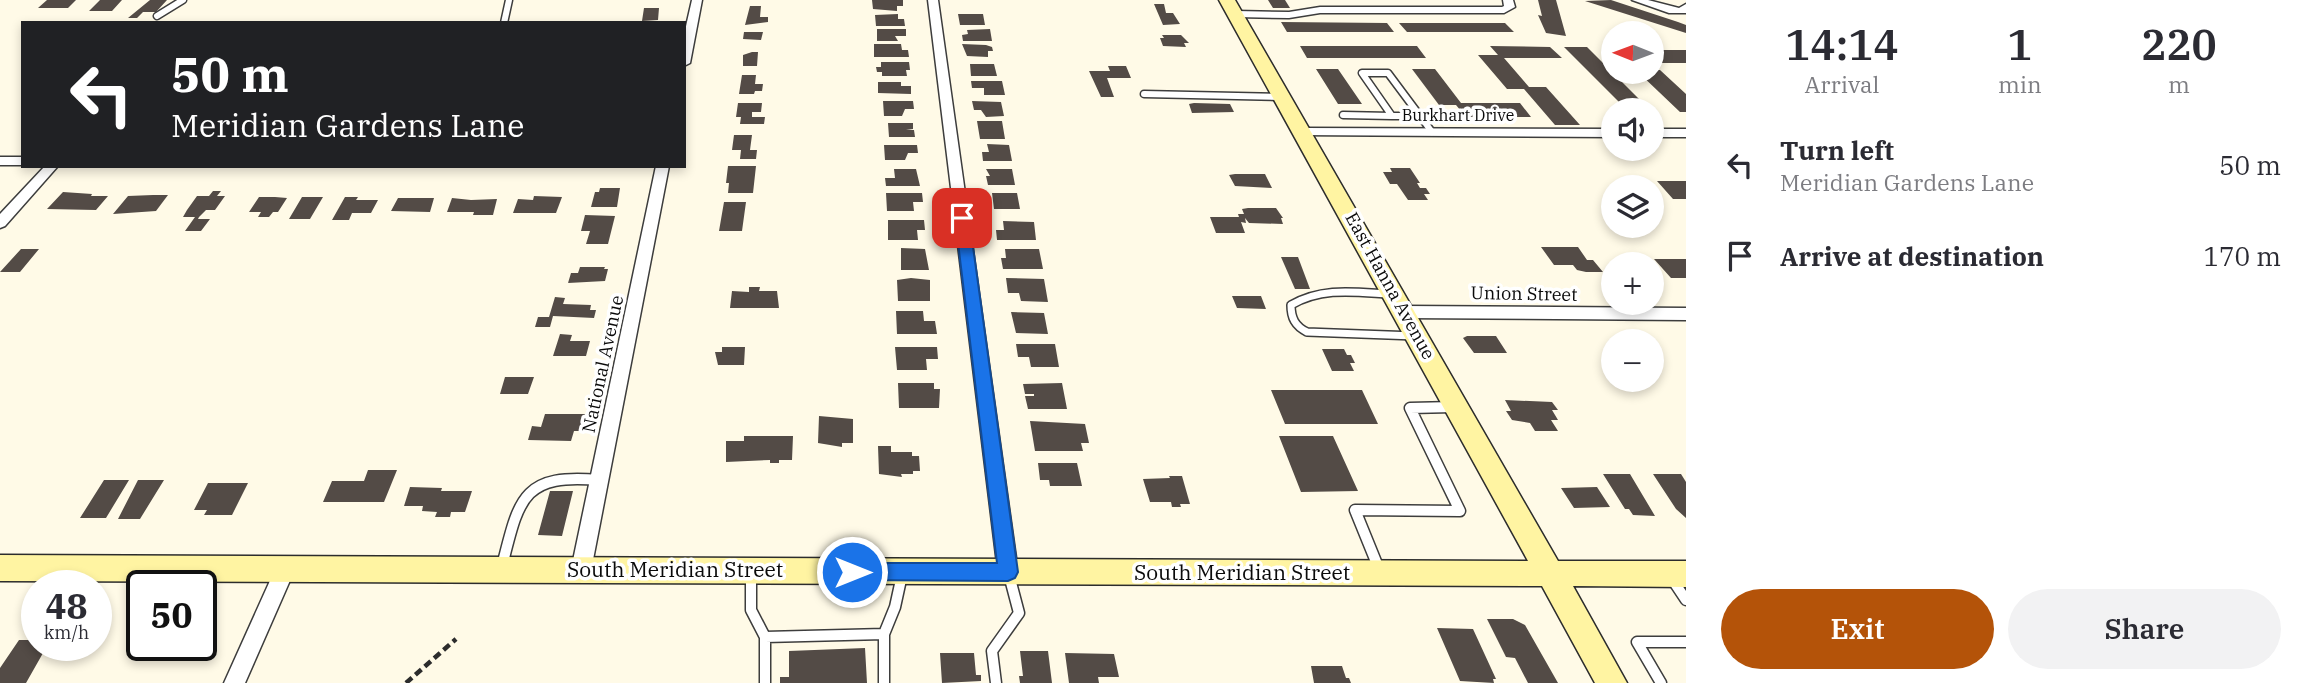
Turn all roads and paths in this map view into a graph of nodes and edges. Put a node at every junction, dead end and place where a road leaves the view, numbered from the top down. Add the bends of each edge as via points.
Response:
1 (183, 0) edge
2 (509, 0) edge
3 (697, 0) edge
4 (933, 0) edge
5 (1508, 0) edge
6 (1637, 0) edge
7 (1232, 7) edge
8 (1686, 7) edge
9 (157, 16) dead end
10 (504, 21) edge
11 (686, 53) edge
12 (1144, 94) dead end
13 (1283, 97) junction
14 (1343, 115) dead end
15 (1392, 116) junction
16 (1420, 116) junction
17 (1303, 132) junction
18 (1432, 132) junction
19 (1601, 133) edge
20 (1664, 133) edge
21 (1686, 133) edge
22 (0, 161) edge
23 (21, 161) edge
24 (50, 168) edge
25 (663, 168) edge
26 (0, 223) edge
27 (1399, 303) junction
28 (1686, 314) edge
29 (1418, 336) junction
30 (1456, 407) junction
31 (599, 480) junction
32 (0, 568) edge
33 (285, 569) junction
34 (502, 569) junction
35 (580, 570) junction
36 (751, 571) junction
37 (902, 572) junction
38 (1008, 572) junction
39 (1381, 573) junction
40 (1550, 574) junction
41 (1677, 574) edge
42 (1686, 600) edge
43 (884, 634) junction
44 (765, 637) junction
45 (456, 639) dead end
46 (1686, 642) edge
47 (234, 683) edge
48 (406, 683) edge
49 (765, 683) edge
50 (884, 683) edge
51 (996, 683) edge
52 (1612, 683) edge
53 (1661, 683) edge

1 - 9 lane
2 - 10 lane
3 - 11 street
4 - 38 street
5 - 7 street via 1510,7 1502,10 1320,10 1293,15
6 - 8 street via 1673,11
7 - 13 main road, East Hanna Avenue
12 - 13 lane
13 - 17 main road, East Hanna Avenue
14 - 15 lane
15 - 16 lane
15 - 16 lane via 1362,73 1388,73
16 - 18 lane
17 - 18 street, Burkhart Drive
17 - 27 main road, East Hanna Avenue
18 - 19 street, Burkhart Drive
20 - 21 street
22 - 23 street
24 - 26 street
25 - 31 street, National Avenue
27 - 28 street, Union Street
27 - 29 main road, East Hanna Avenue
27 - 29 lane via 1325,292 1291,305 1291,318 1307,332
29 - 30 main road, East Hanna Avenue
30 - 39 lane via 1410,408 1460,511 1355,510
30 - 40 main road, East Hanna Avenue
31 - 34 lane via 556,478 532,488 518,510
31 - 35 street, National Avenue
32 - 33 main road, South Meridian Street
33 - 34 main road, South Meridian Street
33 - 47 street
34 - 35 main road, South Meridian Street
35 - 36 main road, South Meridian Street
36 - 37 main road, South Meridian Street
36 - 44 lane via 751,610
37 - 38 main road, South Meridian Street
37 - 43 lane
38 - 39 main road, South Meridian Street
38 - 51 lane via 1019,613 992,651
39 - 40 main road, South Meridian Street
40 - 41 main road, South Meridian Street
40 - 52 main road, East Hanna Avenue
41 - 42 lane
43 - 44 lane
43 - 50 lane
44 - 49 lane
45 - 48 path
46 - 53 lane via 1637,642

